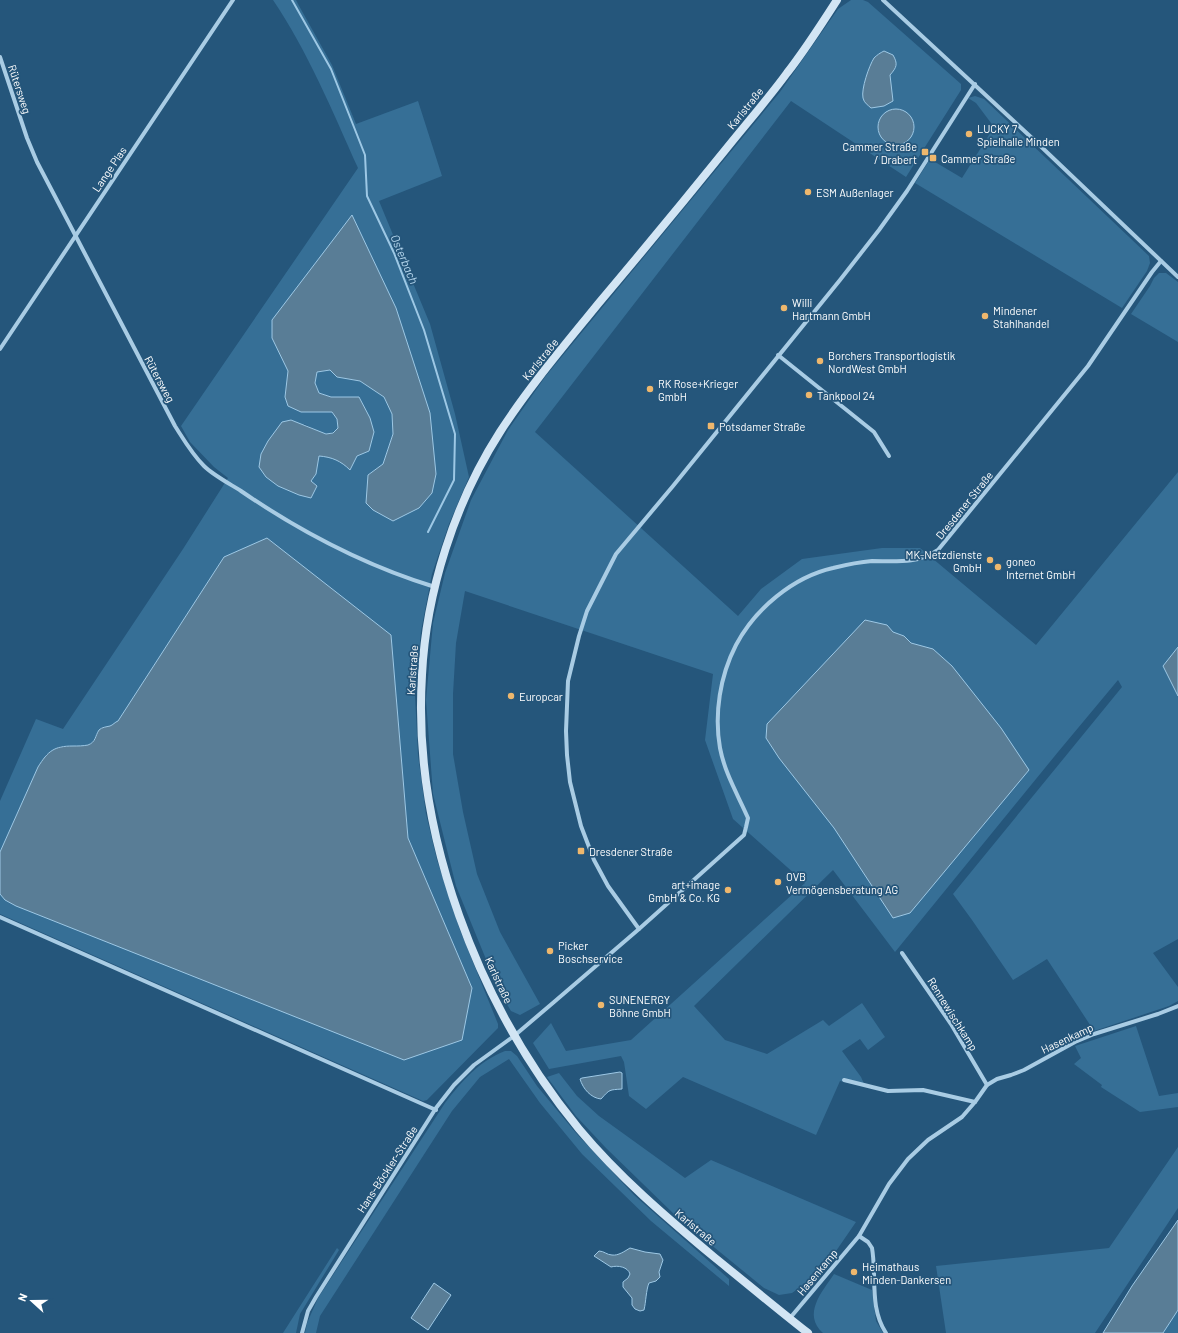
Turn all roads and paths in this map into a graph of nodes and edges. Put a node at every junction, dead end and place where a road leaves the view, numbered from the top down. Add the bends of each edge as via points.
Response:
1 (233, 0) edge
2 (837, 0) edge
3 (883, 0) edge
4 (0, 56) edge
5 (975, 84) junction
6 (75, 236) junction
7 (1161, 261) junction
8 (1178, 277) edge
9 (0, 349) edge
10 (778, 355) junction
11 (890, 456) dead end
12 (435, 587) junction
13 (0, 917) edge
14 (639, 928) junction
15 (902, 953) dead end
16 (1178, 1006) edge
17 (514, 1036) junction
18 (844, 1080) dead end
19 (986, 1085) junction
20 (975, 1102) junction
21 (436, 1110) junction
22 (859, 1236) junction
23 (789, 1319) junction
24 (302, 1333) edge
25 (808, 1333) edge
26 (886, 1333) edge

1 - 6 street, Lange Plas
2 - 12 street, Karlstraße via 788,73 538,378 498,434 471,484 447,546
3 - 5 street
4 - 6 street, Rütersweg via 37,162
5 - 7 street
5 - 10 street via 879,230
6 - 9 street, Lange Plas
6 - 12 street, Rütersweg via 175,426 205,467 297,526 351,555
7 - 8 street
7 - 14 street, Dresdener Straße via 1088,366 938,550 922,559 854,564 817,573 781,594 763,609 749,626 736,645 722,685 718,727 725,768 748,818 744,835
10 - 11 street via 874,432
10 - 14 street via 616,554 588,611 573,658 568,681 566,731 569,775 575,804 594,860 619,903
12 - 17 street, Karlstraße via 426,634 421,715 423,756 430,805 439,848 464,929 479,966
13 - 21 street
14 - 17 street
15 - 19 street, Rennewischkamp via 951,1024
16 - 19 street, Hasenkamp via 1094,1034 1024,1070
17 - 21 street, Hans-Böckler-Straße via 474,1065 454,1085
17 - 23 street, Karlstraße via 538,1075 575,1124 611,1165 646,1199
18 - 20 street via 888,1091 923,1090
19 - 20 street, Hasenkamp
20 - 22 street, Hasenkamp via 962,1117 928,1140 908,1159 889,1184
21 - 24 street, Hans-Böckler-Straße via 313,1301
22 - 23 street, Hasenkamp
22 - 26 street via 872,1248 877,1313
23 - 25 street, Karlstraße

